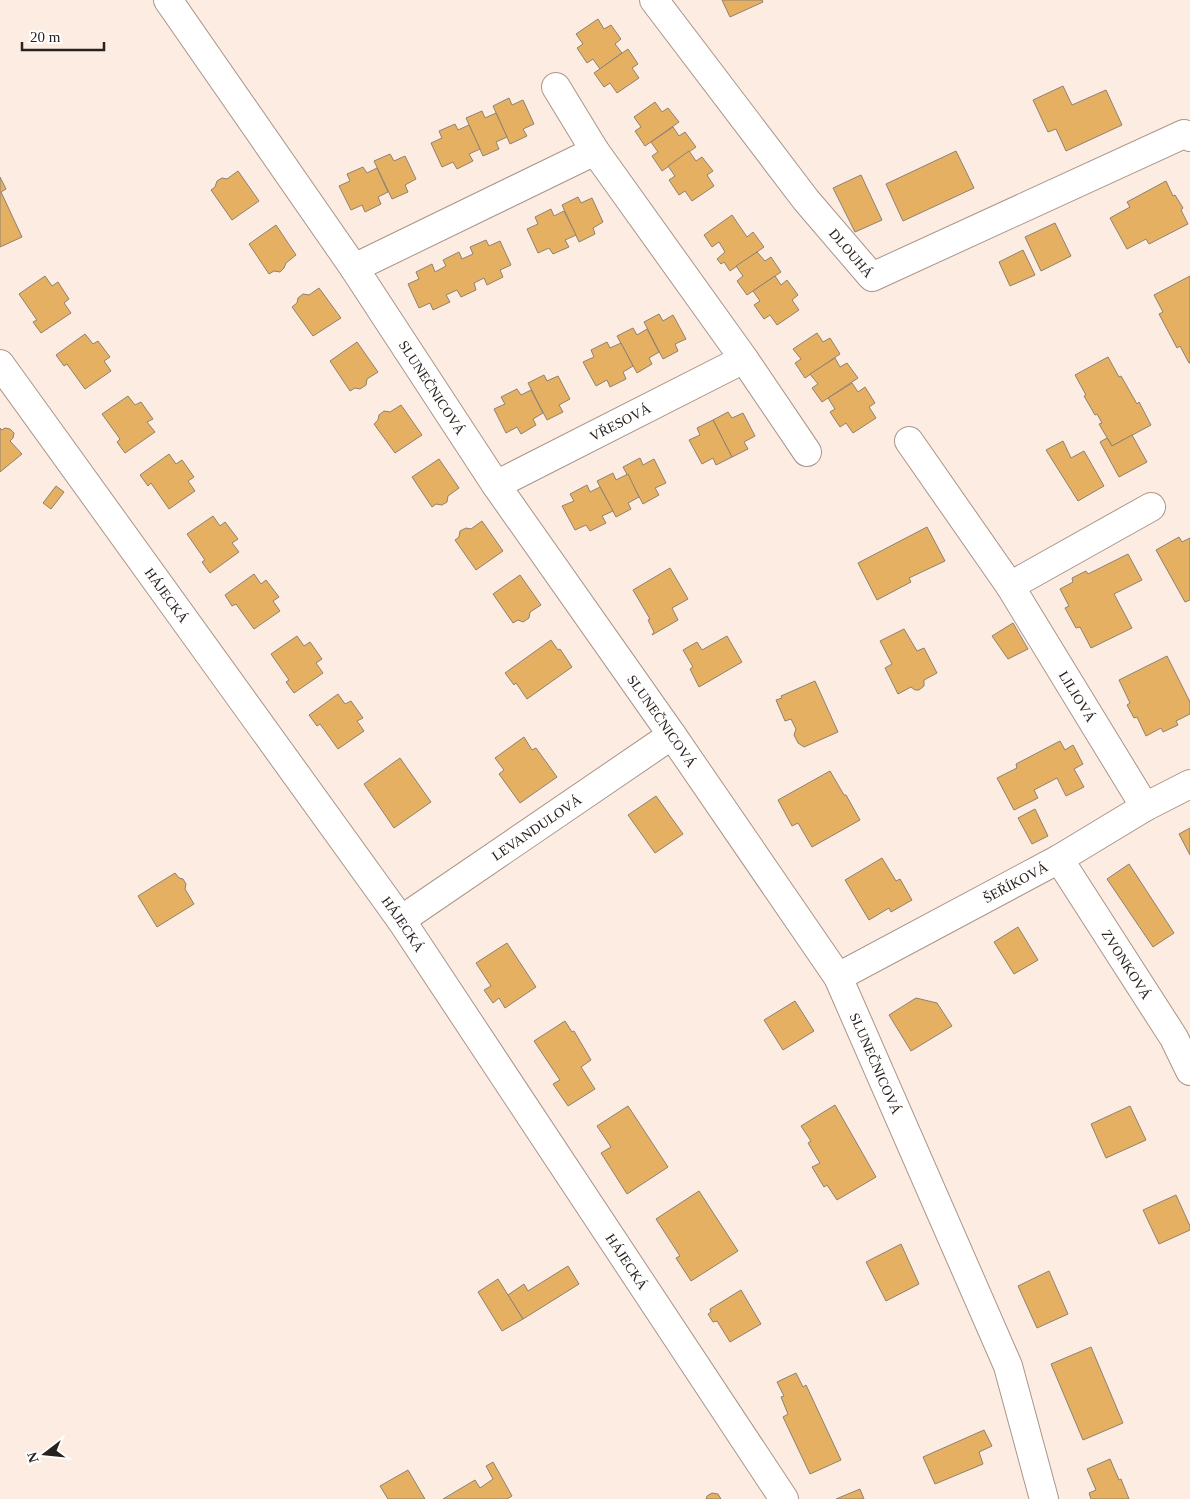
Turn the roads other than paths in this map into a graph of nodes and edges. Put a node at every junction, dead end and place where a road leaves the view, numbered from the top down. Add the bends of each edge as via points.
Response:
1 (168, 0) edge
2 (654, 0) edge
3 (556, 87) dead end
4 (1190, 136) edge
5 (595, 151) junction
6 (354, 268) junction
7 (744, 359) junction
8 (0, 365) edge
9 (909, 441) dead end
10 (807, 452) dead end
11 (496, 485) junction
12 (1151, 507) dead end
13 (1010, 586) junction
14 (672, 735) junction
15 (1190, 784) edge
16 (1145, 807) junction
17 (1059, 859) junction
18 (401, 920) junction
19 (838, 977) junction
20 (1190, 1071) edge
21 (784, 1499) edge
22 (1044, 1499) edge

1 - 6 street, SLUNEČNICOVÁ
2 - 4 street, DLOUHÁ via 806,200 872,278 1184,134
3 - 5 street
5 - 6 street
5 - 7 street
6 - 11 street, SLUNEČNICOVÁ
7 - 10 street
7 - 11 street, VŘESOVÁ
8 - 18 street, HÁJECKÁ
9 - 13 street, LILIOVÁ
11 - 14 street, SLUNEČNICOVÁ
12 - 13 street
13 - 16 street, LILIOVÁ
14 - 18 street, LEVANDULOVÁ
14 - 19 street, SLUNEČNICOVÁ
15 - 16 street, ŠEŘÍKOVÁ
16 - 17 street, ŠEŘÍKOVÁ
17 - 19 street, ŠEŘÍKOVÁ
17 - 20 street, ZVONKOVÁ via 1174,1038
18 - 21 street, HÁJECKÁ
19 - 22 street, SLUNEČNICOVÁ via 1008,1366

